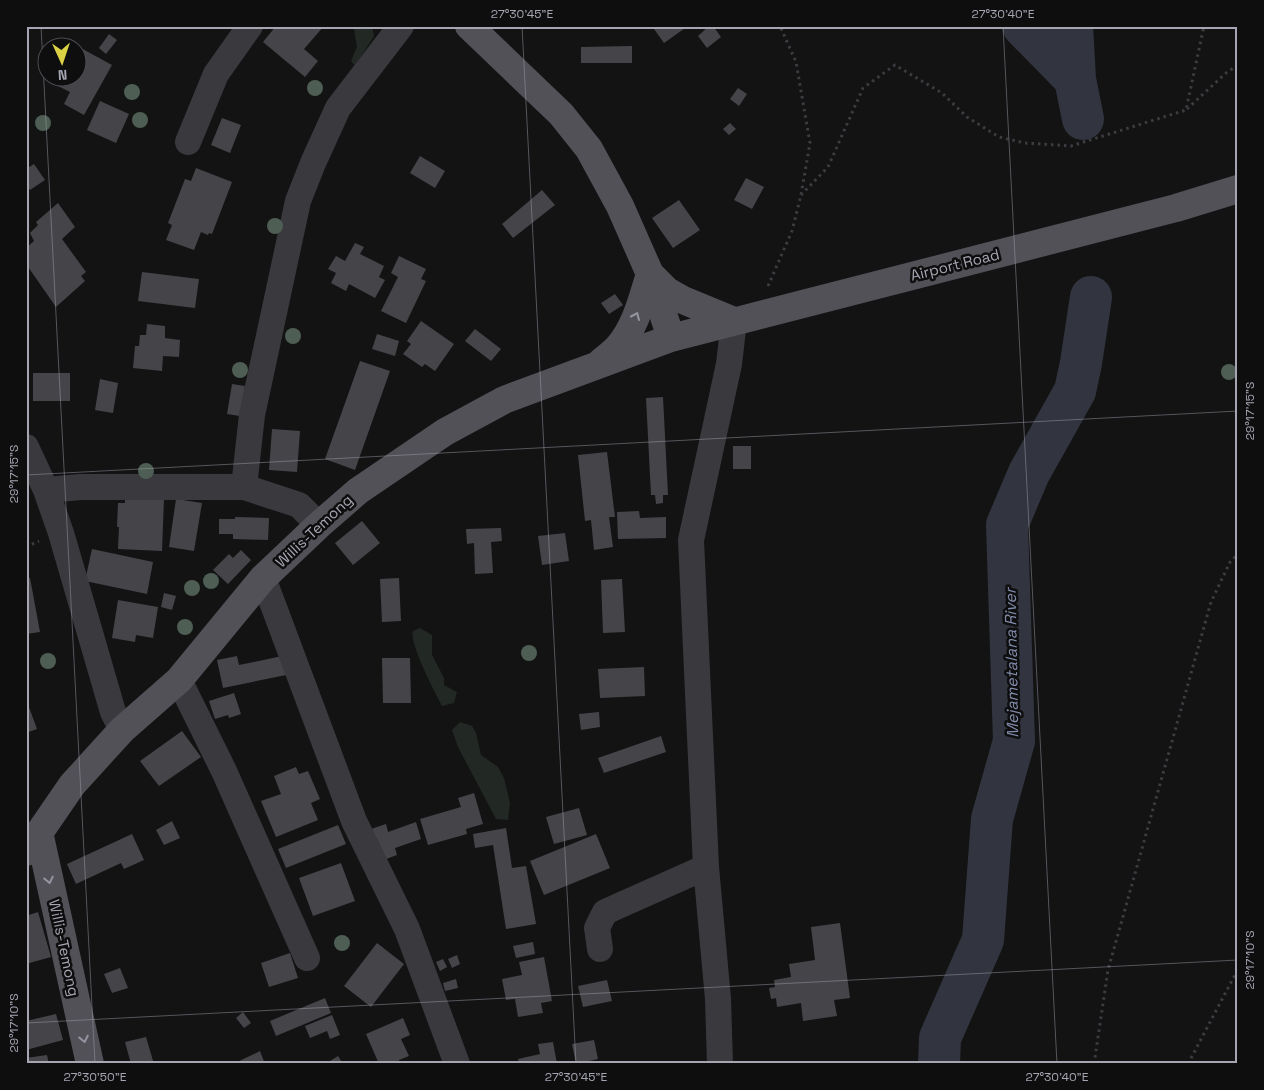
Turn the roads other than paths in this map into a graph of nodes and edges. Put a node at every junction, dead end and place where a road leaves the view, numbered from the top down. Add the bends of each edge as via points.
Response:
1 (250, 26) edge
2 (401, 26) edge
3 (469, 26) edge
4 (188, 142) dead end
5 (1238, 189) edge
6 (650, 274) junction
7 (744, 319) junction
8 (671, 338) junction
9 (596, 367) junction
10 (26, 447) edge
11 (244, 487) junction
12 (46, 490) junction
13 (319, 525) junction
14 (264, 578) junction
15 (179, 680) junction
16 (122, 730) junction
17 (32, 842) edge
18 (706, 867) junction
19 (600, 949) dead end
20 (307, 958) dead end
21 (90, 1064) edge
22 (457, 1064) edge
23 (720, 1064) edge

1 - 4 street via 216,74
2 - 11 street via 338,108 298,202 252,415
3 - 6 main road via 561,114 590,150 620,206
5 - 7 main road, Airport Road via 1176,208
6 - 7 main road via 667,291 683,300
6 - 8 main road
9 -> 6 main road via 618,347 629,330
7 - 8 main road, Airport Road
7 - 18 street via 728,364 691,540
8 - 9 main road, Willis-Temong
9 - 13 main road, Willis-Temong via 504,400 445,432 358,491
10 - 12 street
11 - 12 street
11 - 13 street via 300,505
12 - 16 street via 112,712
13 - 14 main road, Willis-Temong
14 - 15 main road, Willis-Temong
14 - 22 street via 354,821 407,929
15 - 16 main road, Willis-Temong
15 - 20 street via 224,771
16 - 17 main road, Willis-Temong via 72,785
17 -> 21 main road, Willis-Temong
18 - 19 street via 605,912 597,928
18 - 23 street via 718,999

